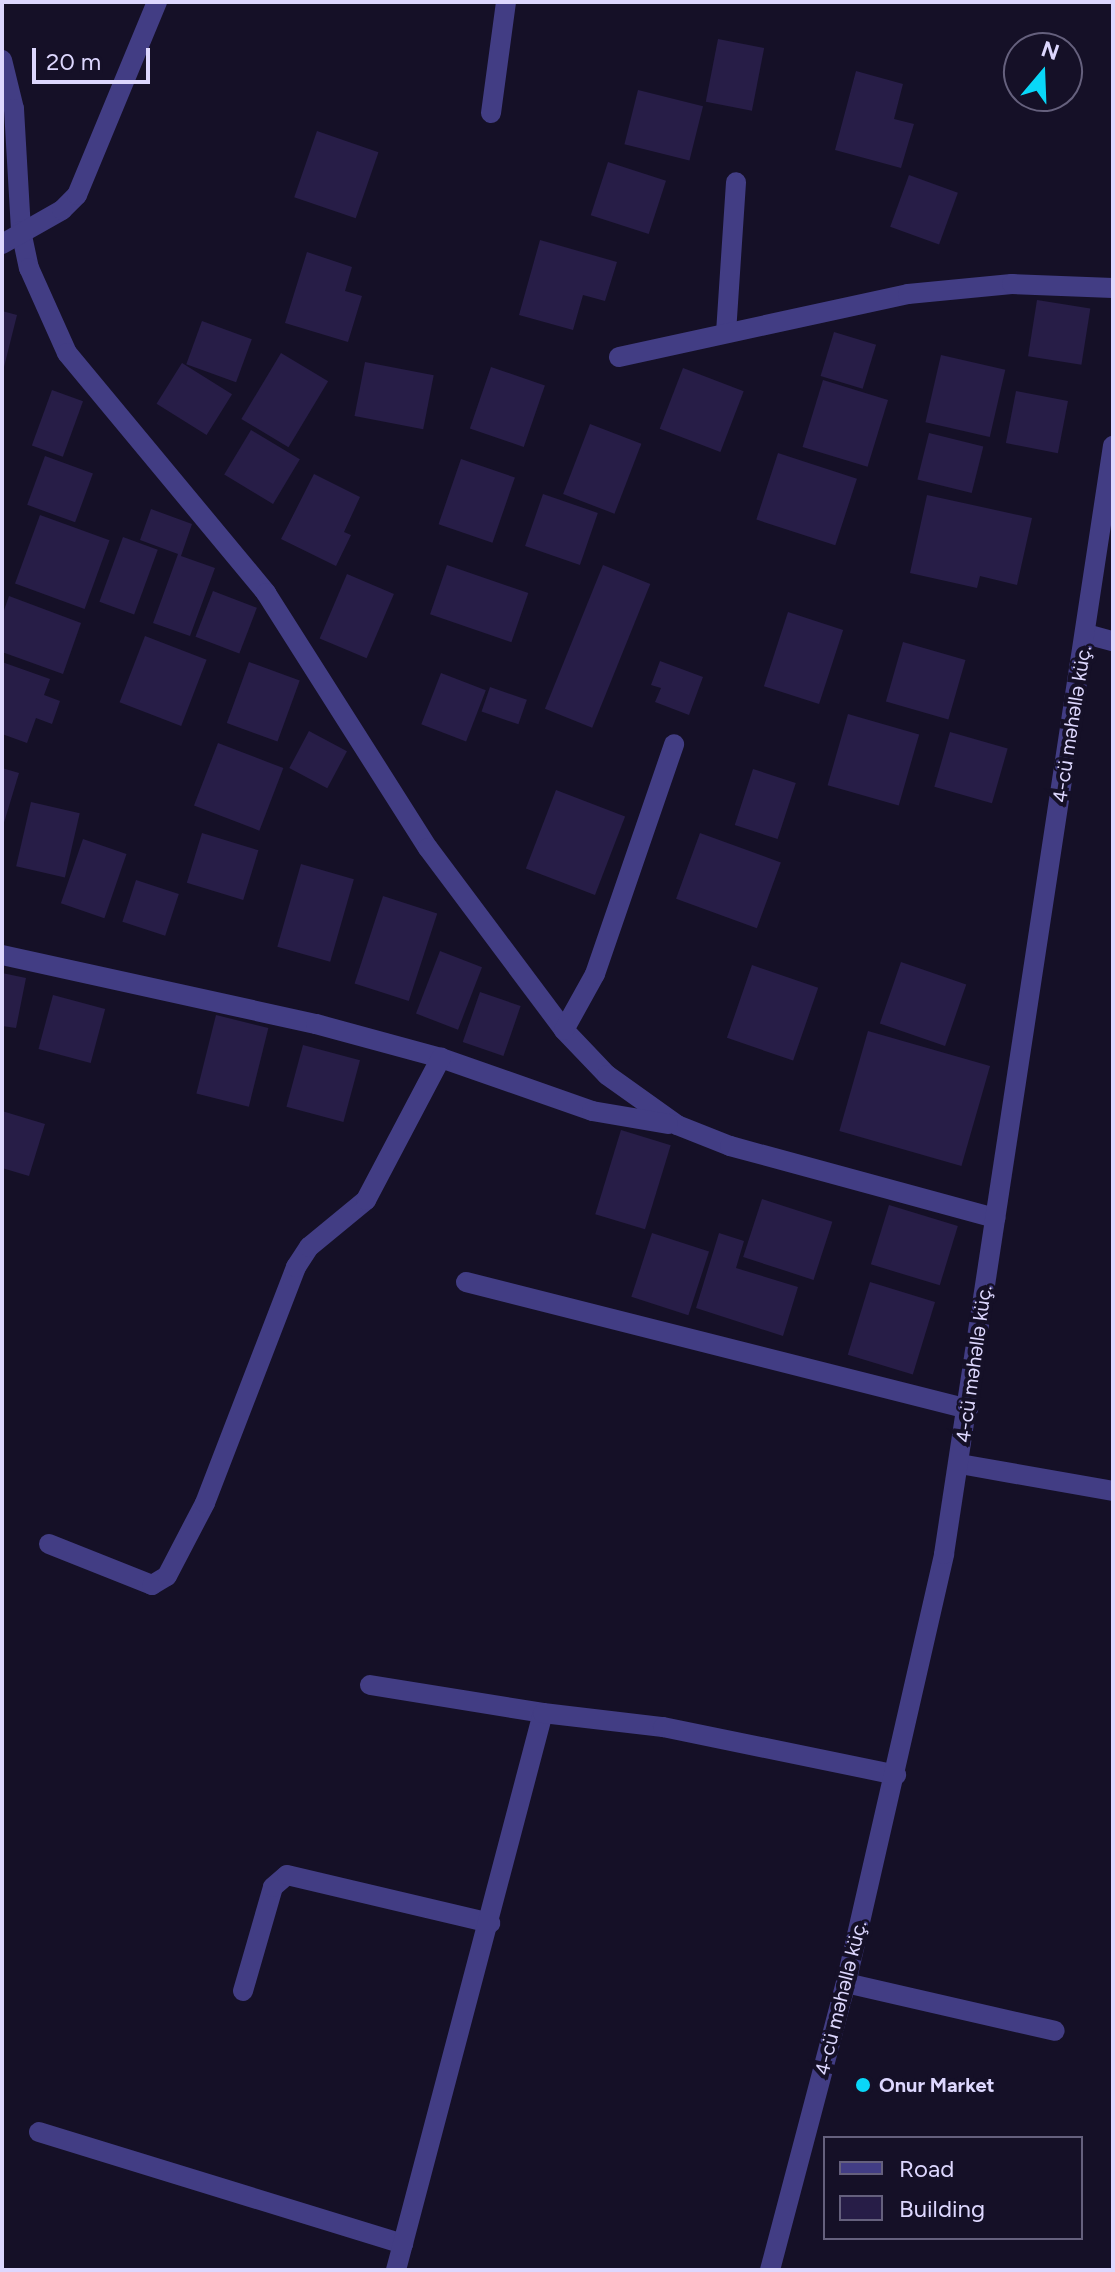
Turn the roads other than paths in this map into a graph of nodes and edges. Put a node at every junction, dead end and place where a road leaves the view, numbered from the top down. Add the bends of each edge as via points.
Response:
1 (157, 2) edge
2 (506, 2) edge
3 (2, 60) edge
4 (491, 113) dead end
5 (736, 182) dead end
6 (21, 231) junction
7 (2, 244) edge
8 (1113, 288) edge
9 (726, 333) junction
10 (619, 357) dead end
11 (1113, 446) edge
12 (1086, 634) junction
13 (1113, 641) edge
14 (674, 744) dead end
15 (2, 955) edge
16 (564, 1030) junction
17 (441, 1058) junction
18 (677, 1125) junction
19 (995, 1218) junction
20 (466, 1282) dead end
21 (968, 1409) junction
22 (960, 1464) junction
23 (1113, 1491) edge
24 (49, 1544) dead end
25 (370, 1685) dead end
26 (543, 1713) junction
27 (896, 1775) junction
28 (490, 1923) junction
29 (846, 1983) junction
30 (243, 1991) dead end
31 (1055, 2031) dead end
32 (39, 2132) dead end
33 (403, 2244) junction
34 (396, 2270) edge
35 (770, 2270) edge

1 - 6 street via 77,195 62,210
2 - 4 street
3 - 6 street via 14,109
5 - 9 street
6 - 7 street
6 - 16 street via 42,306 67,353 266,593 428,848
8 - 9 street via 1012,284 908,294
9 - 10 street
11 - 12 street, 4-cü məhəllə küç.
12 - 13 street
12 - 19 street, 4-cü məhəllə küç.
14 - 16 street via 595,974
15 - 17 street via 316,1024
16 - 18 street via 607,1075
17 - 18 street via 592,1111
17 - 24 street via 366,1200 309,1247 296,1267 205,1503 167,1576 152,1585
18 - 19 street via 730,1146
19 - 21 street, 4-cü məhəllə küç.
20 - 21 street
21 - 22 street, 4-cü məhəllə küç.
22 - 23 street
22 - 27 street, 4-cü məhəllə küç.
25 - 26 street
26 - 27 street via 663,1727
26 - 28 street
27 - 29 street, 4-cü məhəllə küç.
28 - 30 street via 287,1875 273,1887
28 - 33 street
29 - 31 street
29 - 35 street, 4-cü məhəllə küç.
32 - 33 street
33 - 34 street

